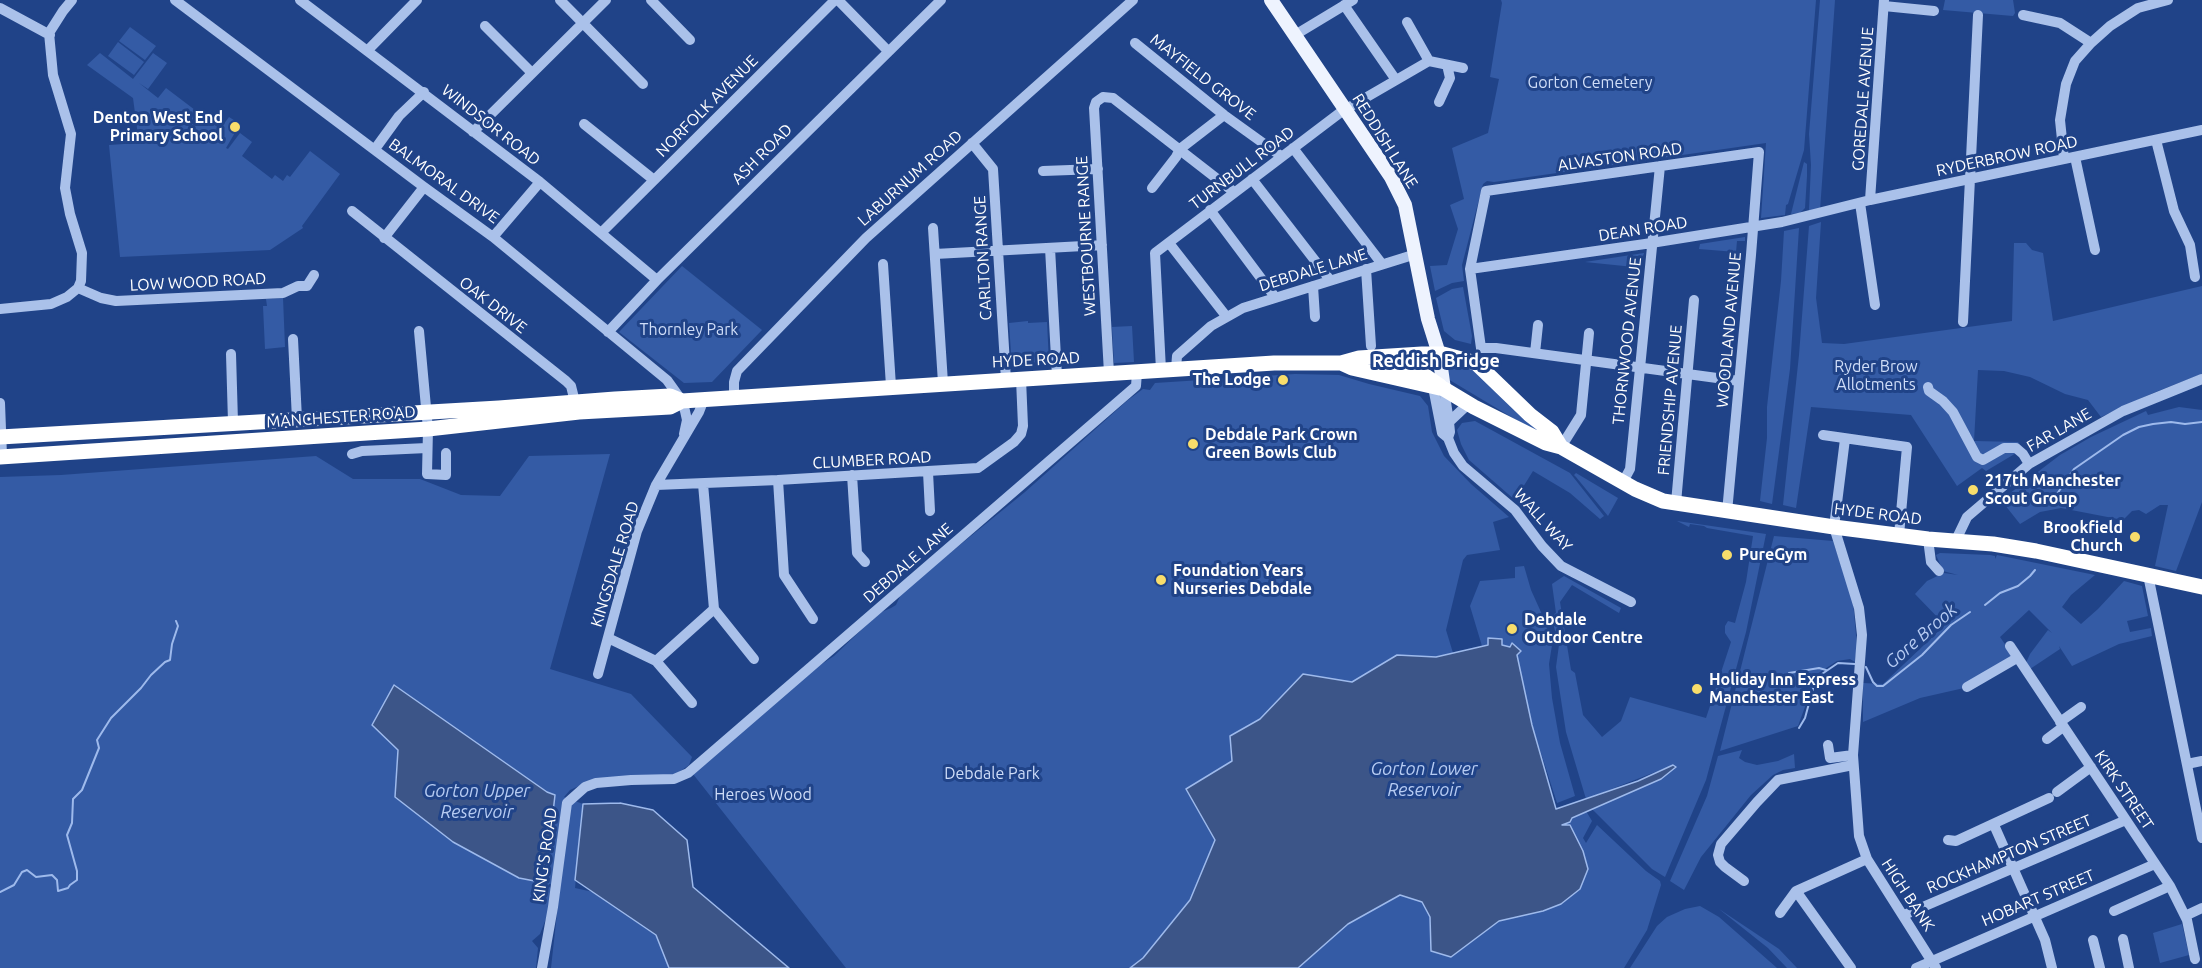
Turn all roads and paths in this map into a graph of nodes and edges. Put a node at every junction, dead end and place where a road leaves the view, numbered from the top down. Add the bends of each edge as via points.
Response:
1 (72, 0) edge
2 (175, 0) edge
3 (300, 0) edge
4 (560, 0) edge
5 (606, 0) edge
6 (651, 0) edge
7 (836, 0) edge
8 (941, 0) edge
9 (1133, 0) edge
10 (1271, 0) edge
11 (2168, 0) edge
12 (412, 2) edge
13 (2155, 2) edge
14 (1348, 3) edge
15 (1884, 3) edge
16 (0, 9) edge
17 (1934, 11) dead end
18 (1978, 15) dead end
19 (2023, 15) dead end
20 (1407, 22) dead end
21 (583, 23) junction
22 (484, 26) dead end
23 (50, 35) junction
24 (1295, 35) junction
25 (690, 40) dead end
26 (1135, 43) dead end
27 (2091, 43) junction
28 (367, 51) junction
29 (888, 51) junction
30 (1429, 61) junction
31 (1447, 65) junction
32 (1463, 68) dead end
33 (531, 72) junction
34 (1396, 80) junction
35 (643, 84) dead end
36 (424, 92) junction
37 (1439, 102) dead end
38 (1347, 109) junction
39 (1224, 115) junction
40 (584, 124) dead end
41 (2202, 130) edge
42 (473, 132) junction
43 (2157, 140) junction
44 (972, 143) junction
45 (1180, 148) junction
46 (1293, 148) junction
47 (375, 149) junction
48 (1759, 152) joint
49 (1281, 156) junction
50 (2075, 157) junction
51 (2064, 159) junction
52 (1660, 166) junction
53 (1098, 169) junction
54 (1043, 171) dead end
55 (1252, 179) junction
56 (654, 180) junction
57 (1970, 180) junction
58 (540, 182) junction
59 (424, 187) junction
60 (1152, 188) dead end
61 (1234, 192) junction
62 (1865, 202) junction
63 (1210, 210) junction
64 (352, 211) dead end
65 (1820, 214) joint
66 (1753, 227) junction
67 (933, 228) dead end
68 (601, 233) junction
69 (493, 237) junction
70 (384, 238) junction
71 (1169, 243) junction
72 (1652, 243) junction
73 (1102, 245) junction
74 (1050, 248) junction
75 (998, 250) junction
76 (2095, 250) dead end
77 (935, 254) junction
78 (1416, 254) junction
79 (883, 264) dead end
80 (1382, 264) junction
81 (1366, 269) junction
82 (1470, 269) junction
83 (314, 275) dead end
84 (2196, 277) dead end
85 (657, 280) junction
86 (1330, 280) junction
87 (1312, 286) junction
88 (78, 288) junction
89 (1275, 297) junction
90 (1694, 300) dead end
91 (1875, 305) dead end
92 (0, 309) edge
93 (1226, 316) junction
94 (1315, 317) dead end
95 (1963, 322) dead end
96 (1538, 325) dead end
97 (419, 331) dead end
98 (608, 332) junction
99 (1589, 333) dead end
100 (293, 339) dead end
101 (1376, 351) junction
102 (1439, 351) junction
103 (1535, 353) junction
104 (231, 354) dead end
105 (1587, 361) junction
106 (1341, 363) junction
107 (1639, 368) junction
108 (1169, 370) junction
109 (1137, 372) junction
110 (1109, 373) junction
111 (1688, 374) junction
112 (1057, 376) junction
113 (1013, 379) junction
114 (2202, 379) edge
115 (1739, 381) junction
116 (943, 383) junction
117 (1437, 385) junction
118 (891, 386) junction
119 (1928, 387) dead end
120 (734, 398) junction
121 (704, 399) junction
122 (682, 401) junction
123 (574, 402) junction
124 (0, 404) edge
125 (1467, 407) junction
126 (426, 412) junction
127 (297, 419) junction
128 (1449, 422) junction
129 (233, 423) junction
130 (428, 429) junction
131 (684, 434) junction
132 (1823, 435) dead end
133 (1, 437) edge
134 (1448, 438) junction
135 (1845, 439) junction
136 (1561, 447) junction
137 (427, 448) junction
138 (130, 449) junction
139 (446, 453) dead end
140 (352, 454) dead end
141 (1, 457) edge
142 (2029, 464) junction
143 (928, 472) junction
144 (852, 475) junction
145 (778, 480) junction
146 (1623, 482) junction
147 (703, 484) junction
148 (656, 485) junction
149 (1676, 503) junction
150 (930, 511) dead end
151 (1727, 512) junction
152 (1834, 526) junction
153 (1899, 535) junction
154 (1928, 539) junction
155 (1956, 540) junction
156 (865, 562) dead end
157 (1939, 571) dead end
158 (2148, 575) junction
159 (2202, 587) edge
160 (1631, 602) dead end
161 (714, 609) junction
162 (813, 619) dead end
163 (608, 638) junction
164 (2010, 646) dead end
165 (2016, 658) junction
166 (754, 659) dead end
167 (656, 661) junction
168 (598, 674) dead end
169 (1967, 687) dead end
170 (692, 703) dead end
171 (2081, 707) dead end
172 (2062, 724) junction
173 (2047, 739) dead end
174 (1828, 744) dead end
175 (1853, 760) junction
176 (2202, 761) edge
177 (2187, 764) junction
178 (2091, 767) junction
179 (688, 773) joint
180 (2126, 820) junction
181 (1994, 825) junction
182 (2202, 838) edge
183 (1948, 840) dead end
184 (1867, 859) junction
185 (2155, 864) junction
186 (2013, 870) junction
187 (1744, 881) dead end
188 (2170, 886) junction
189 (1796, 891) junction
190 (2202, 908) edge
191 (2114, 911) dead end
192 (1780, 913) dead end
193 (1904, 915) junction
194 (2033, 916) junction
195 (2185, 916) junction
196 (2123, 939) dead end
197 (2093, 940) dead end
198 (2195, 959) dead end
199 (1934, 964) edge
200 (542, 968) edge
201 (1851, 968) edge
202 (1916, 968) edge
203 (2052, 968) edge
204 (2100, 968) edge
205 (2129, 968) edge

1 - 23 street
2 - 47 street, BALMORAL DRIVE
3 - 28 street, WINDSOR ROAD
4 - 21 street
5 - 21 street
6 - 25 street
7 - 29 street
7 - 56 street, NORFOLK AVENUE
8 - 29 street, ASH ROAD
9 - 44 street, LABURNUM ROAD
10 - 24 main road, REDDISH LANE
11 - 13 street
12 - 28 street
13 - 27 street via 2120,20
14 - 24 street
14 - 34 street
15 - 17 street
15 - 62 street, GOREDALE AVENUE
16 - 23 street
18 - 57 street
19 - 27 street via 2060,23
20 - 30 street
21 - 33 street
21 - 35 street
22 - 33 street
23 - 88 street via 53,75 71,134 65,188 82,253 83,272
24 - 38 main road, REDDISH LANE
26 - 39 street, MAYFIELD GROVE
27 - 51 street via 2075,61 2064,93 2060,120
28 - 36 street, WINDSOR ROAD
29 - 85 street, ASH ROAD
30 - 31 street
30 - 34 street, TURNBULL ROAD
31 - 32 street
31 - 37 street via 1450,78
33 - 42 street
34 - 38 street, TURNBULL ROAD
36 - 42 street, WINDSOR ROAD
36 - 47 street via 399,116
38 - 46 street, TURNBULL ROAD
38 - 78 main road, REDDISH LANE via 1405,205
39 - 45 street
39 - 49 street, MAYFIELD GROVE
40 - 56 street
41 - 43 street, RYDERBROW ROAD
42 - 58 street, WINDSOR ROAD
43 - 50 street, RYDERBROW ROAD
43 - 84 street via 2174,211 2190,245
44 - 75 street, CARLTON RANGE via 993,169
44 - 120 street, LABURNUM ROAD via 866,238 737,371
45 - 53 street, WESTBOURNE RANGE via 1107,96 1100,98 1094,108
45 - 60 street
45 - 61 street
46 - 49 street, TURNBULL ROAD
46 - 80 street
47 - 59 street, BALMORAL DRIVE
48 - 52 street, ALVASTON ROAD
48 - 66 street, WOODLAND AVENUE
49 - 55 street, TURNBULL ROAD
50 - 51 street, RYDERBROW ROAD
50 - 76 street
51 - 57 street, RYDERBROW ROAD
52 - 72 street, THORNWOOD AVENUE
52 - 82 street, ALVASTON ROAD via 1486,191
53 - 54 street
53 - 73 street, WESTBOURNE RANGE
55 - 61 street, TURNBULL ROAD
55 - 86 street
56 - 68 street, NORFOLK AVENUE
57 - 62 street, RYDERBROW ROAD
57 - 95 street
58 - 68 street, WINDSOR ROAD
58 - 69 street
59 - 69 street, BALMORAL DRIVE
59 - 70 street
61 - 63 street, TURNBULL ROAD
62 - 65 street, RYDERBROW ROAD
62 - 91 street, GOREDALE AVENUE
63 - 71 street, TURNBULL ROAD
63 - 89 street
64 - 70 street, OAK DRIVE
65 - 66 street, DEAN ROAD
66 - 72 street, DEAN ROAD
66 - 115 street, WOODLAND AVENUE
67 - 77 street
68 - 85 street, WINDSOR ROAD
69 - 98 street, BALMORAL DRIVE
70 - 123 street, OAK DRIVE via 566,381
71 - 93 street
71 - 108 street, TURNBULL ROAD via 1155,253
72 - 82 street, DEAN ROAD
72 - 107 street, THORNWOOD AVENUE
73 - 74 street
73 - 110 street, WESTBOURNE RANGE
74 - 75 street
74 - 112 street
75 - 77 street
75 - 113 street, CARLTON RANGE
77 - 116 street
78 - 80 street, DEBDALE LANE
78 - 102 main road, REDDISH LANE via 1428,319
79 - 118 street
80 - 81 street, DEBDALE LANE
81 - 86 street, DEBDALE LANE
81 - 101 street
82 - 103 street via 1481,348
83 - 88 street, LOW WOOD ROAD via 308,286 283,293 116,301
85 - 98 street, ASH ROAD
86 - 87 street, DEBDALE LANE
87 - 89 street, DEBDALE LANE
87 - 94 street
88 - 92 street via 51,304
89 - 93 street, DEBDALE LANE
90 - 111 street, FRIENDSHIP AVENUE
93 - 108 street, DEBDALE LANE via 1177,356
96 - 103 street
97 - 126 street
98 - 122 street, BALMORAL DRIVE via 667,380
99 - 105 street
100 - 127 street
101 - 102 highway, HYDE ROAD
101 - 106 highway, HYDE ROAD
101 - 117 highway
102 - 117 main road, WALL WAY
102 - 136 highway, HYDE ROAD via 1476,363 1552,432
103 - 105 street
104 - 129 street
105 - 107 street
105 - 136 street via 1581,415
106 - 108 highway, HYDE ROAD
106 - 117 highway, HYDE ROAD
107 - 111 street
107 - 146 street, THORNWOOD AVENUE via 1630,469
108 - 109 highway, HYDE ROAD
109 - 110 highway, HYDE ROAD
109 - 179 street, DEBDALE LANE via 1136,386
110 - 112 highway, HYDE ROAD
111 - 115 street
111 - 149 street, FRIENDSHIP AVENUE
112 - 113 highway, HYDE ROAD
113 - 116 highway, HYDE ROAD
113 - 143 street, CLUMBER ROAD via 1023,426 1014,442 978,468
114 - 142 street, FAR LANE via 2123,411
115 - 151 street, WOODLAND AVENUE
116 - 118 highway, HYDE ROAD
117 - 125 highway, HYDE ROAD
117 - 128 street, WALL WAY
117 - 134 street, WALL WAY via 1442,432
118 - 120 highway, HYDE ROAD
119 - 142 street via 1953,412 1977,457 1983,460 2004,448 2016,448
120 - 121 highway, MANCHESTER ROAD
121 - 122 highway, MANCHESTER ROAD
121 - 131 street, KINGSDALE ROAD
122 - 123 highway, MANCHESTER ROAD via 670,396
122 - 130 highway, MANCHESTER ROAD via 670,407 579,412
122 - 131 street via 687,420
123 - 126 highway, MANCHESTER ROAD
124 - 133 street
125 - 128 street
125 - 136 highway, HYDE ROAD
126 - 127 highway, MANCHESTER ROAD
126 - 130 street
127 - 129 highway, MANCHESTER ROAD
128 - 134 street, WALL WAY
129 - 133 highway, MANCHESTER ROAD
130 - 137 street
130 - 138 highway, MANCHESTER ROAD
131 - 148 street, KINGSDALE ROAD
132 - 135 street
133 - 138 highway via 14,445 81,443
133 - 141 street
134 - 160 street, WALL WAY via 1463,466 1515,510 1561,566
135 - 152 street
135 - 153 street via 1907,447
136 - 146 highway, HYDE ROAD
137 - 139 street via 427,474 446,475
137 - 140 street via 362,450
138 - 141 highway, MANCHESTER ROAD
142 - 155 street, FAR LANE via 1967,517
143 - 144 street, CLUMBER ROAD
143 - 150 street
144 - 145 street, CLUMBER ROAD
144 - 156 street via 857,553
145 - 147 street, CLUMBER ROAD
145 - 162 street via 784,575
146 - 149 highway, HYDE ROAD via 1652,497
147 - 148 street, CLUMBER ROAD
147 - 161 street
148 - 163 street, KINGSDALE ROAD via 637,531
149 - 151 highway, HYDE ROAD
151 - 152 highway, HYDE ROAD
152 - 153 highway, HYDE ROAD
152 - 175 street, HIGH BANK via 1859,608 1862,635
153 - 154 highway, HYDE ROAD
154 - 155 highway, HYDE ROAD
154 - 157 street via 1931,562
155 - 158 highway, HYDE ROAD via 2036,551
158 - 159 highway, HYDE ROAD
158 - 177 street
161 - 166 street
161 - 167 street
163 - 167 street
163 - 168 street, KINGSDALE ROAD
164 - 165 street, KIRK STREET
165 - 169 street
165 - 172 street, KIRK STREET
167 - 170 street
171 - 172 street
172 - 173 street
172 - 178 street, KIRK STREET
174 - 175 street via 1830,758
175 - 184 street, HIGH BANK via 1859,836
175 - 187 street via 1778,780 1761,797 1721,844 1718,855 1725,867
176 - 177 street
177 - 182 street
178 - 180 street, KIRK STREET
178 - 181 street via 2053,795
179 - 200 street, KING'S ROAD via 674,779 597,783 585,787 567,802
180 - 185 street, KIRK STREET
180 - 186 street, ROCKHAMPTON STREET
181 - 183 street via 1956,841
181 - 186 street
184 - 189 street
184 - 193 street, HIGH BANK
185 - 188 street, KIRK STREET
185 - 194 street, HOBART STREET
186 - 193 street, ROCKHAMPTON STREET
186 - 194 street
188 - 191 street
188 - 195 street, KIRK STREET
189 - 192 street
189 - 201 street
190 - 195 street
193 - 199 street, HIGH BANK
194 - 199 street, HOBART STREET
194 - 203 street via 2045,940
195 - 198 street, KIRK STREET
196 - 205 street
197 - 204 street
199 - 202 street, HOBART STREET

